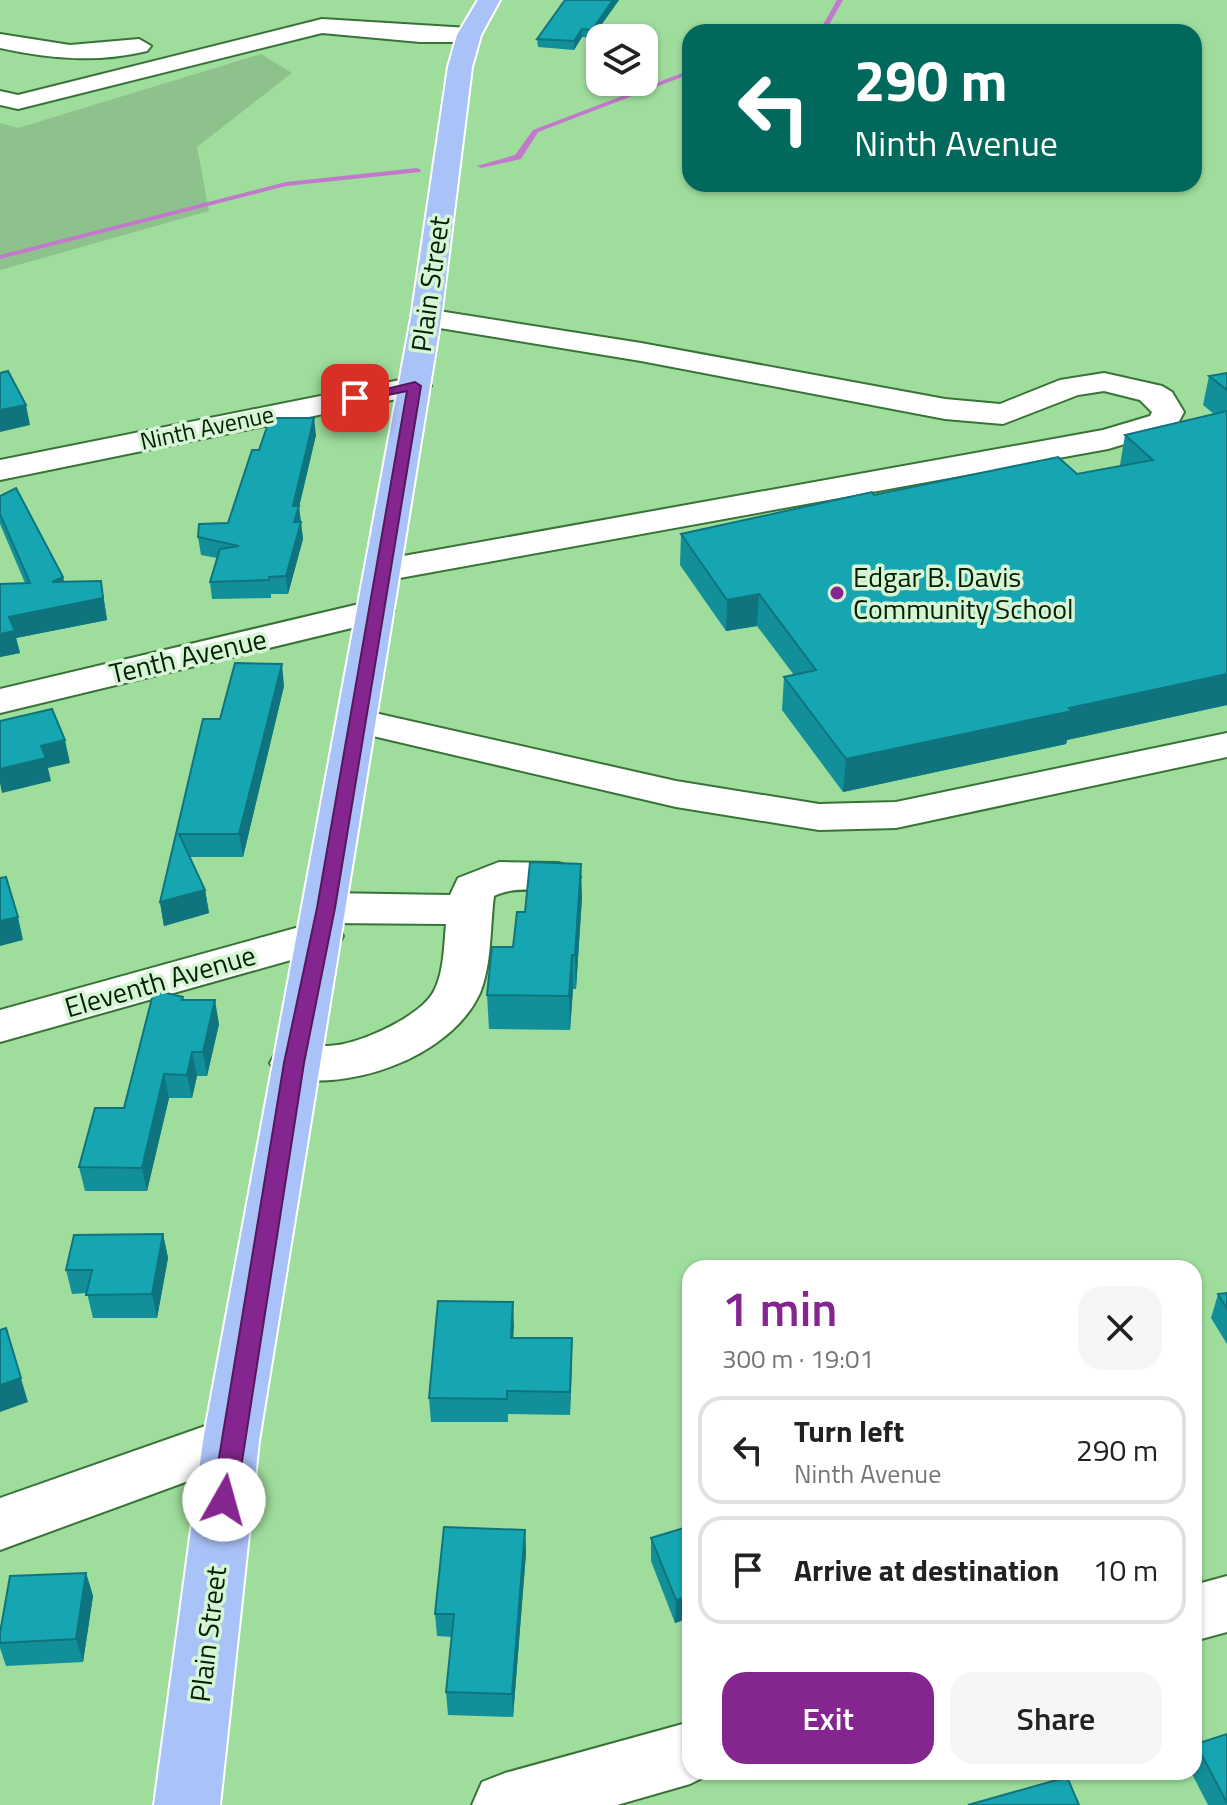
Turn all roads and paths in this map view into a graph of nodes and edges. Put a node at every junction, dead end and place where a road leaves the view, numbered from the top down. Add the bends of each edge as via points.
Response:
1 (250, 21) junction
2 (462, 22) edge
3 (322, 26) junction
4 (208, 30) dead end
5 (281, 39) junction
6 (0, 41) edge
7 (159, 42) dead end
8 (25, 74) dead end
9 (91, 83) junction
10 (0, 98) edge
11 (426, 318) junction
12 (415, 386) junction
13 (1028, 407) junction
14 (1116, 437) junction
15 (0, 470) edge
16 (380, 590) junction
17 (0, 701) edge
18 (357, 721) junction
19 (1227, 745) edge
20 (558, 877) edge
21 (470, 910) junction
22 (324, 922) junction
23 (0, 1026) edge
24 (294, 1063) junction
25 (231, 1441) junction
26 (0, 1524) edge
27 (1227, 1604) edge
28 (1202, 1611) edge
29 (682, 1755) edge
30 (187, 1805) edge
31 (505, 1805) edge

1 - 3 street
1 - 4 street
1 - 5 street
2 - 3 street
2 - 11 main road, Plain Street
3 - 5 street
5 - 9 street
6 - 7 street via 53,52 103,54
8 - 9 street
9 - 10 street via 18,102
11 - 12 main road, Plain Street
11 - 13 street via 656,354 891,400 993,414
12 - 15 street, Ninth Avenue
12 - 16 main road, Plain Street
13 - 14 street via 1090,423
13 - 14 street, Tenth Avenue via 1071,387 1104,382 1139,388 1167,406 1164,422
14 - 16 street, Tenth Avenue via 658,523
16 - 17 street, Tenth Avenue
16 - 18 main road, Plain Street
18 - 19 street via 676,794 819,817 896,815
18 - 22 main road, Plain Street
20 - 21 street via 486,880 473,888
21 - 22 street, Eleventh Avenue
21 - 24 street via 457,993 427,1026 338,1062
22 - 23 street, Eleventh Avenue
22 - 24 main road, Plain Street
24 - 25 main road, Plain Street
25 - 26 street
25 - 30 main road, Plain Street
27 - 28 street
29 - 31 street

